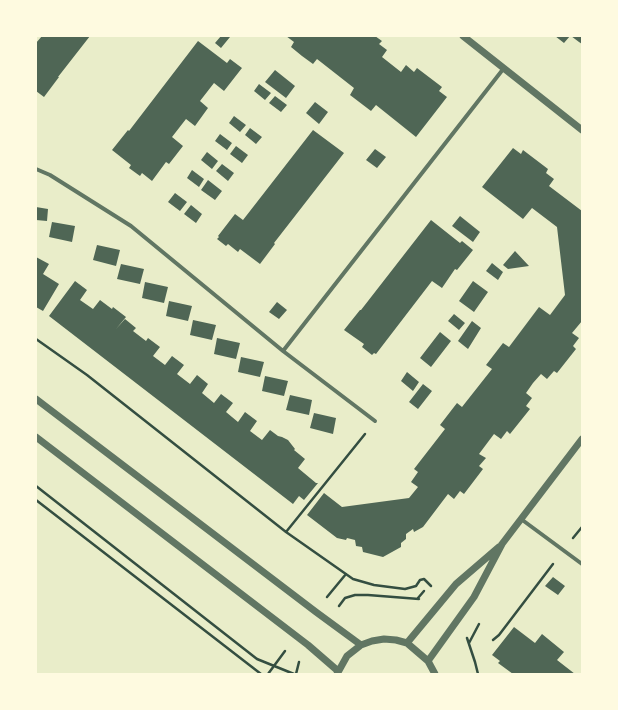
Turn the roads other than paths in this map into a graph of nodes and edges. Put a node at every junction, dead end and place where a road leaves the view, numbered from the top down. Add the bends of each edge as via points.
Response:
1 (463, 36) edge
2 (504, 68) junction
3 (582, 130) edge
4 (36, 169) edge
5 (283, 351) junction
6 (36, 399) edge
7 (375, 421) road end
8 (36, 437) edge
9 (582, 438) edge
10 (521, 519) junction
11 (502, 544) junction
12 (582, 564) edge
13 (407, 643) junction
14 (361, 645) junction
15 (428, 661) junction
16 (337, 673) edge
17 (435, 674) edge

1 - 2 street
2 - 3 street
2 - 5 street
4 - 5 street via 50,175 131,226
5 - 7 street
6 - 14 street
8 - 16 street via 308,645
9 - 10 street
10 - 11 street
10 - 12 street
11 - 13 street via 456,584
11 - 15 street via 474,597
13 - 14 street via 384,639 372,640
13 - 15 street
14 - 16 street via 347,656
15 - 17 street

